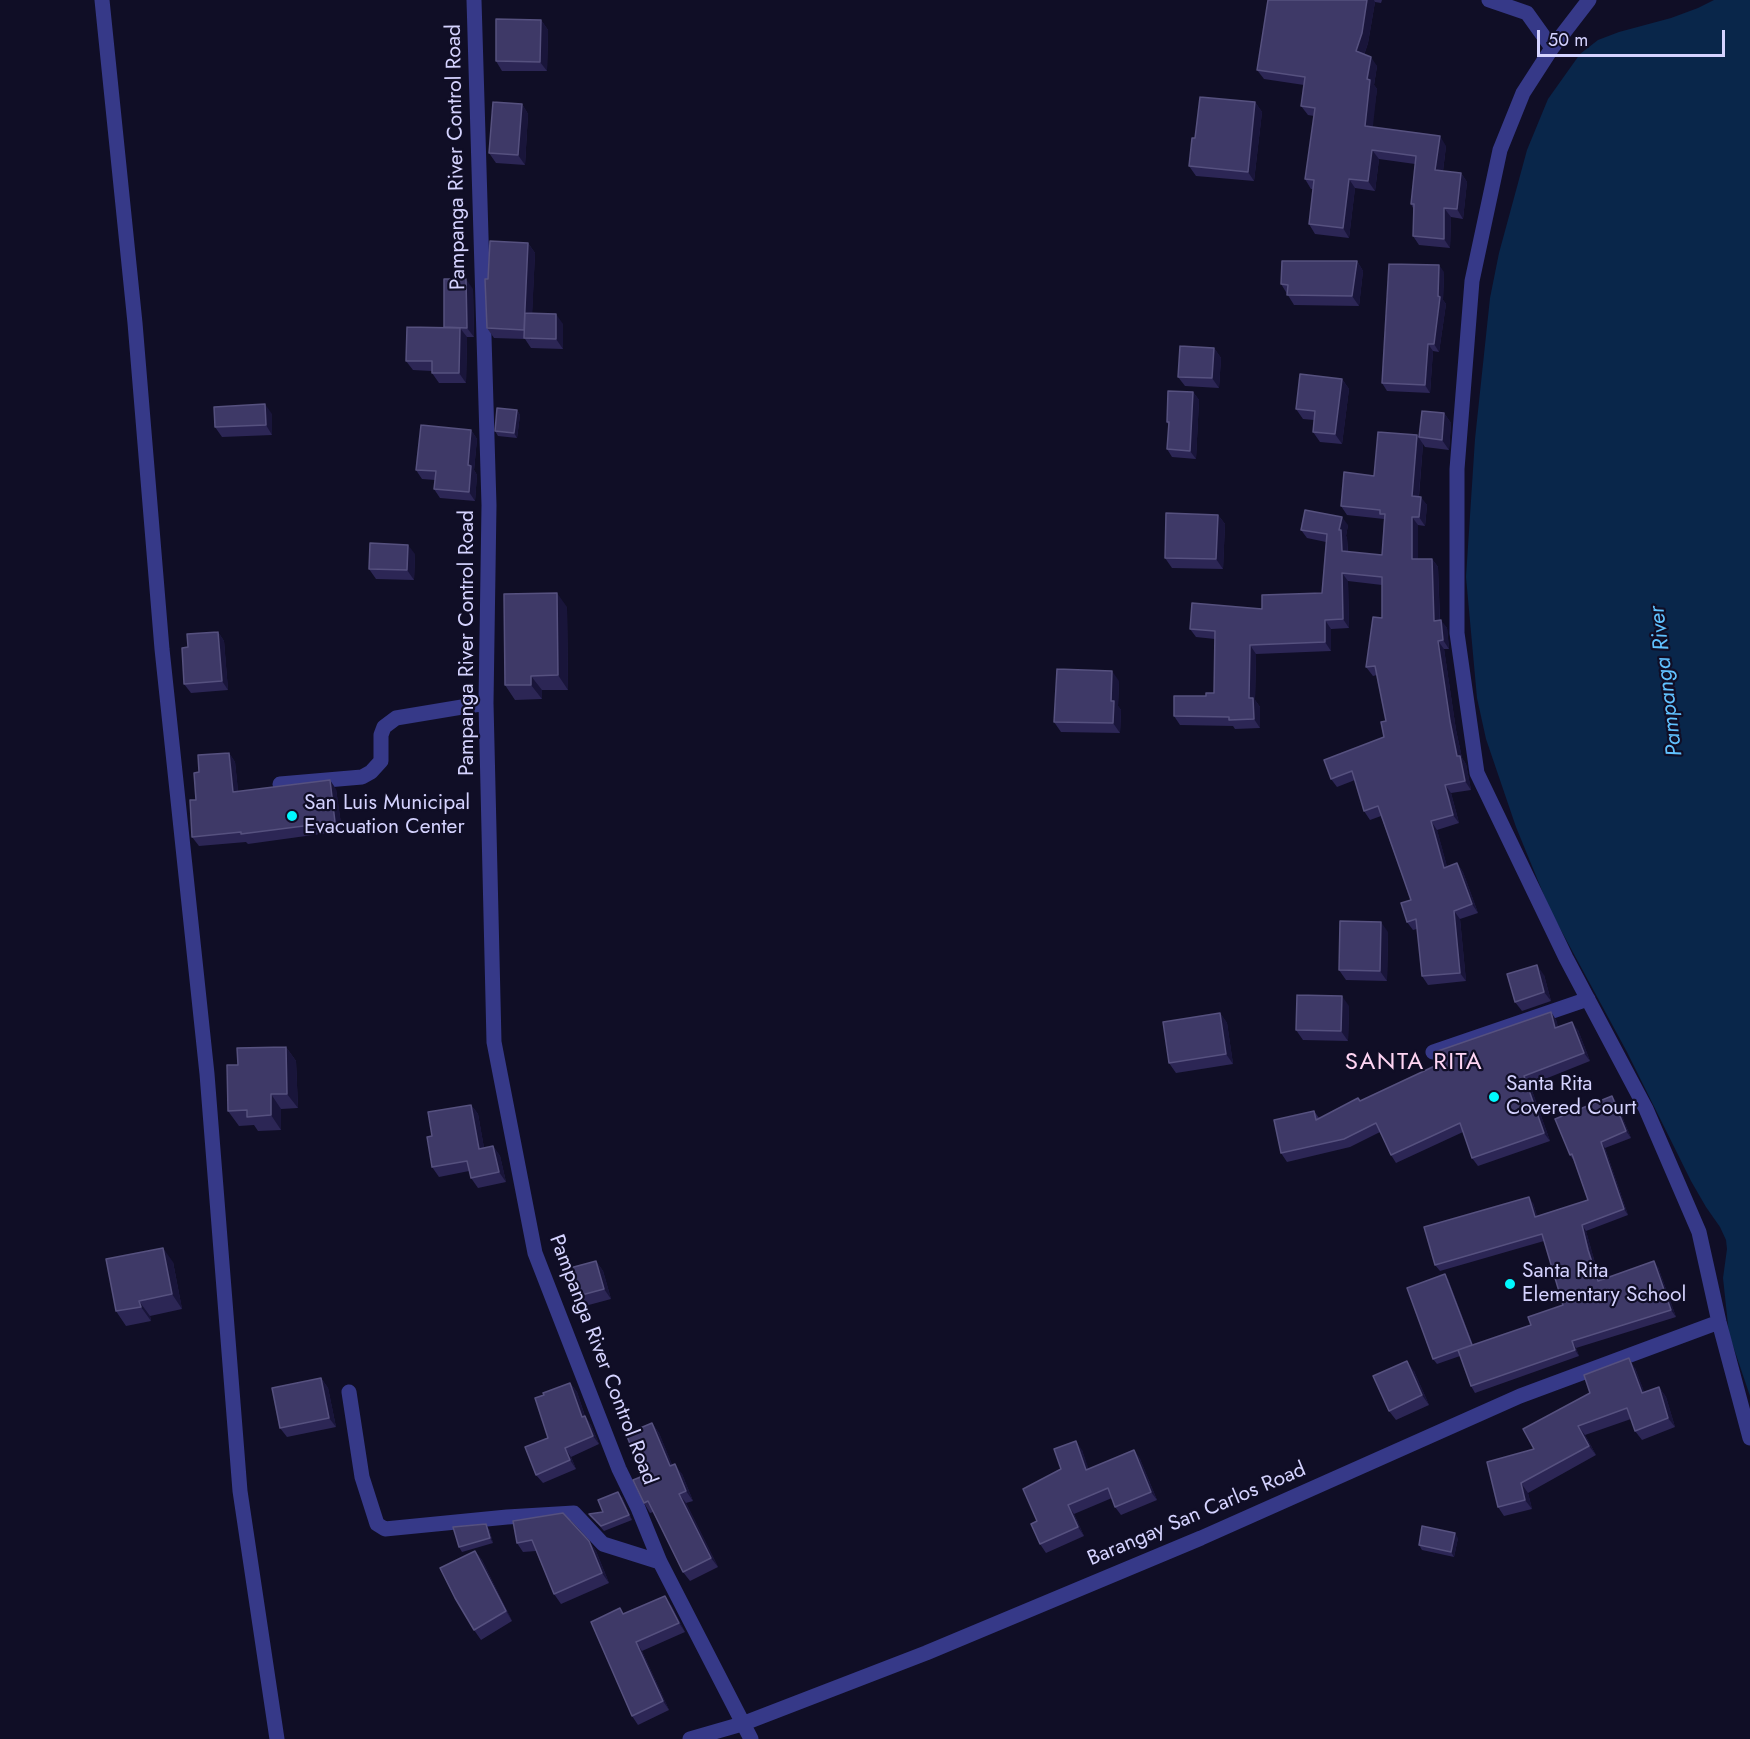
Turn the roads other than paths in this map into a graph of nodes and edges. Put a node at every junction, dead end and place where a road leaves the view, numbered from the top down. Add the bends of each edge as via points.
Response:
1 (102, 0) edge
2 (474, 0) edge
3 (1489, 0) edge
4 (1589, 0) edge
5 (1552, 48) junction
6 (486, 703) junction
7 (280, 784) edge
8 (1588, 999) junction
9 (1433, 1052) edge
10 (1719, 1322) junction
11 (349, 1392) dead end
12 (1750, 1438) edge
13 (660, 1562) junction
14 (742, 1724) junction
15 (277, 1739) edge
16 (690, 1739) edge
17 (751, 1739) edge

1 - 15 street via 135,323 162,649 207,1074 240,1491
2 - 6 street, Pampanga River Control Road via 489,505
3 - 5 street via 1527,13
4 - 5 street
5 - 8 street via 1523,93 1500,150 1472,281 1457,469 1457,633 1477,773
6 - 7 street via 389,722 381,735 381,761 362,777
6 - 13 street, Pampanga River Control Road via 494,1042 533,1241 619,1469
8 - 9 street
8 - 10 street via 1646,1109 1699,1232
10 - 12 street
10 - 14 street, Barangay San Carlos Road via 1520,1396 1168,1551 926,1653
11 - 13 street via 362,1477 377,1524 385,1529 574,1513 603,1544
13 - 14 street, Pampanga River Control Road
14 - 16 street, Barangay San Carlos Road
14 - 17 street, Pampanga River Control Road

